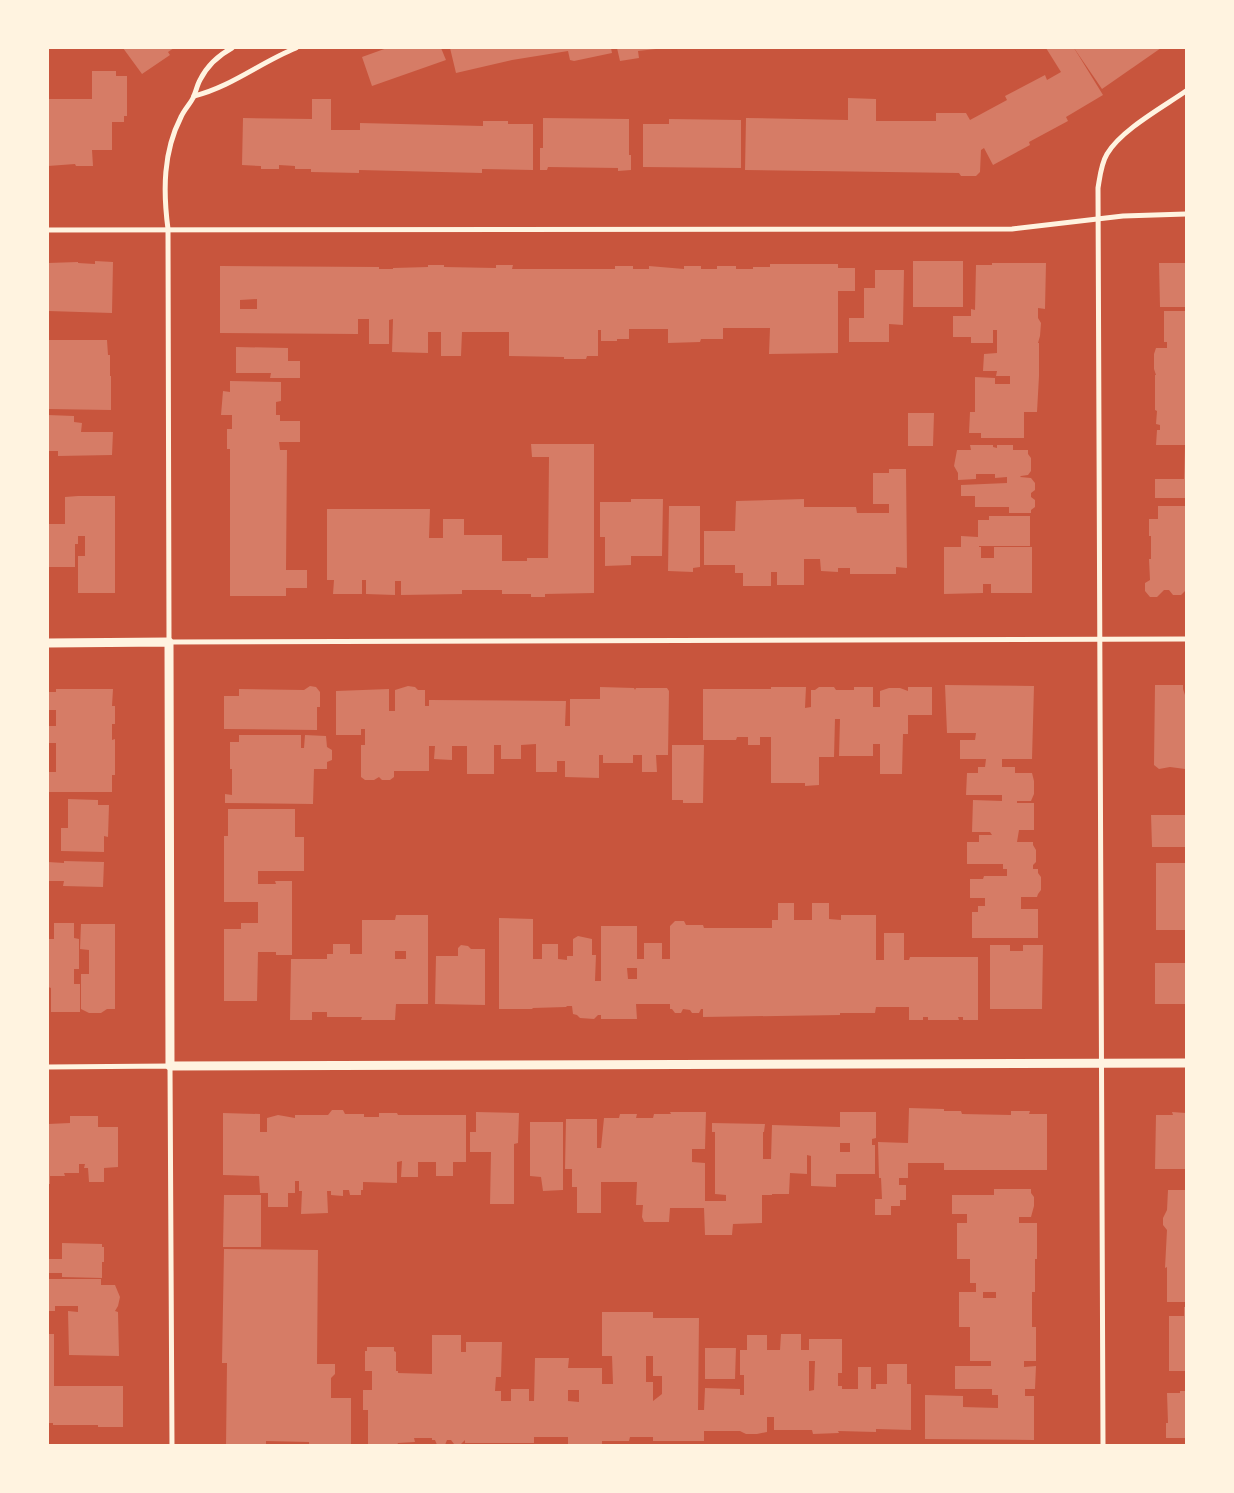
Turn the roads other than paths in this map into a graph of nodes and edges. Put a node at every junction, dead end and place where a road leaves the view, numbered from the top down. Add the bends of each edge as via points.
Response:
1 (232, 48) edge
2 (296, 48) edge
3 (1186, 91) edge
4 (194, 96) junction
5 (1186, 214) edge
6 (1098, 219) junction
7 (168, 229) junction
8 (48, 230) edge
9 (1100, 639) junction
10 (1186, 639) edge
11 (48, 642) edge
12 (169, 642) junction
13 (1101, 1063) junction
14 (1186, 1063) edge
15 (170, 1066) junction
16 (48, 1067) edge
17 (172, 1446) edge
18 (1103, 1446) edge

1 - 4 street via 211,64 200,79
2 - 4 street via 223,86
3 - 6 street via 1114,143 1101,171
4 - 7 street via 181,117 166,164 164,187
5 - 6 street
6 - 7 street via 989,230
6 - 9 street
7 - 8 street
7 - 12 street
9 - 10 street
9 - 12 street
9 - 13 street
11 - 12 street
12 - 15 street
13 - 14 street
13 - 15 street
13 - 18 street
15 - 16 street
15 - 17 street

